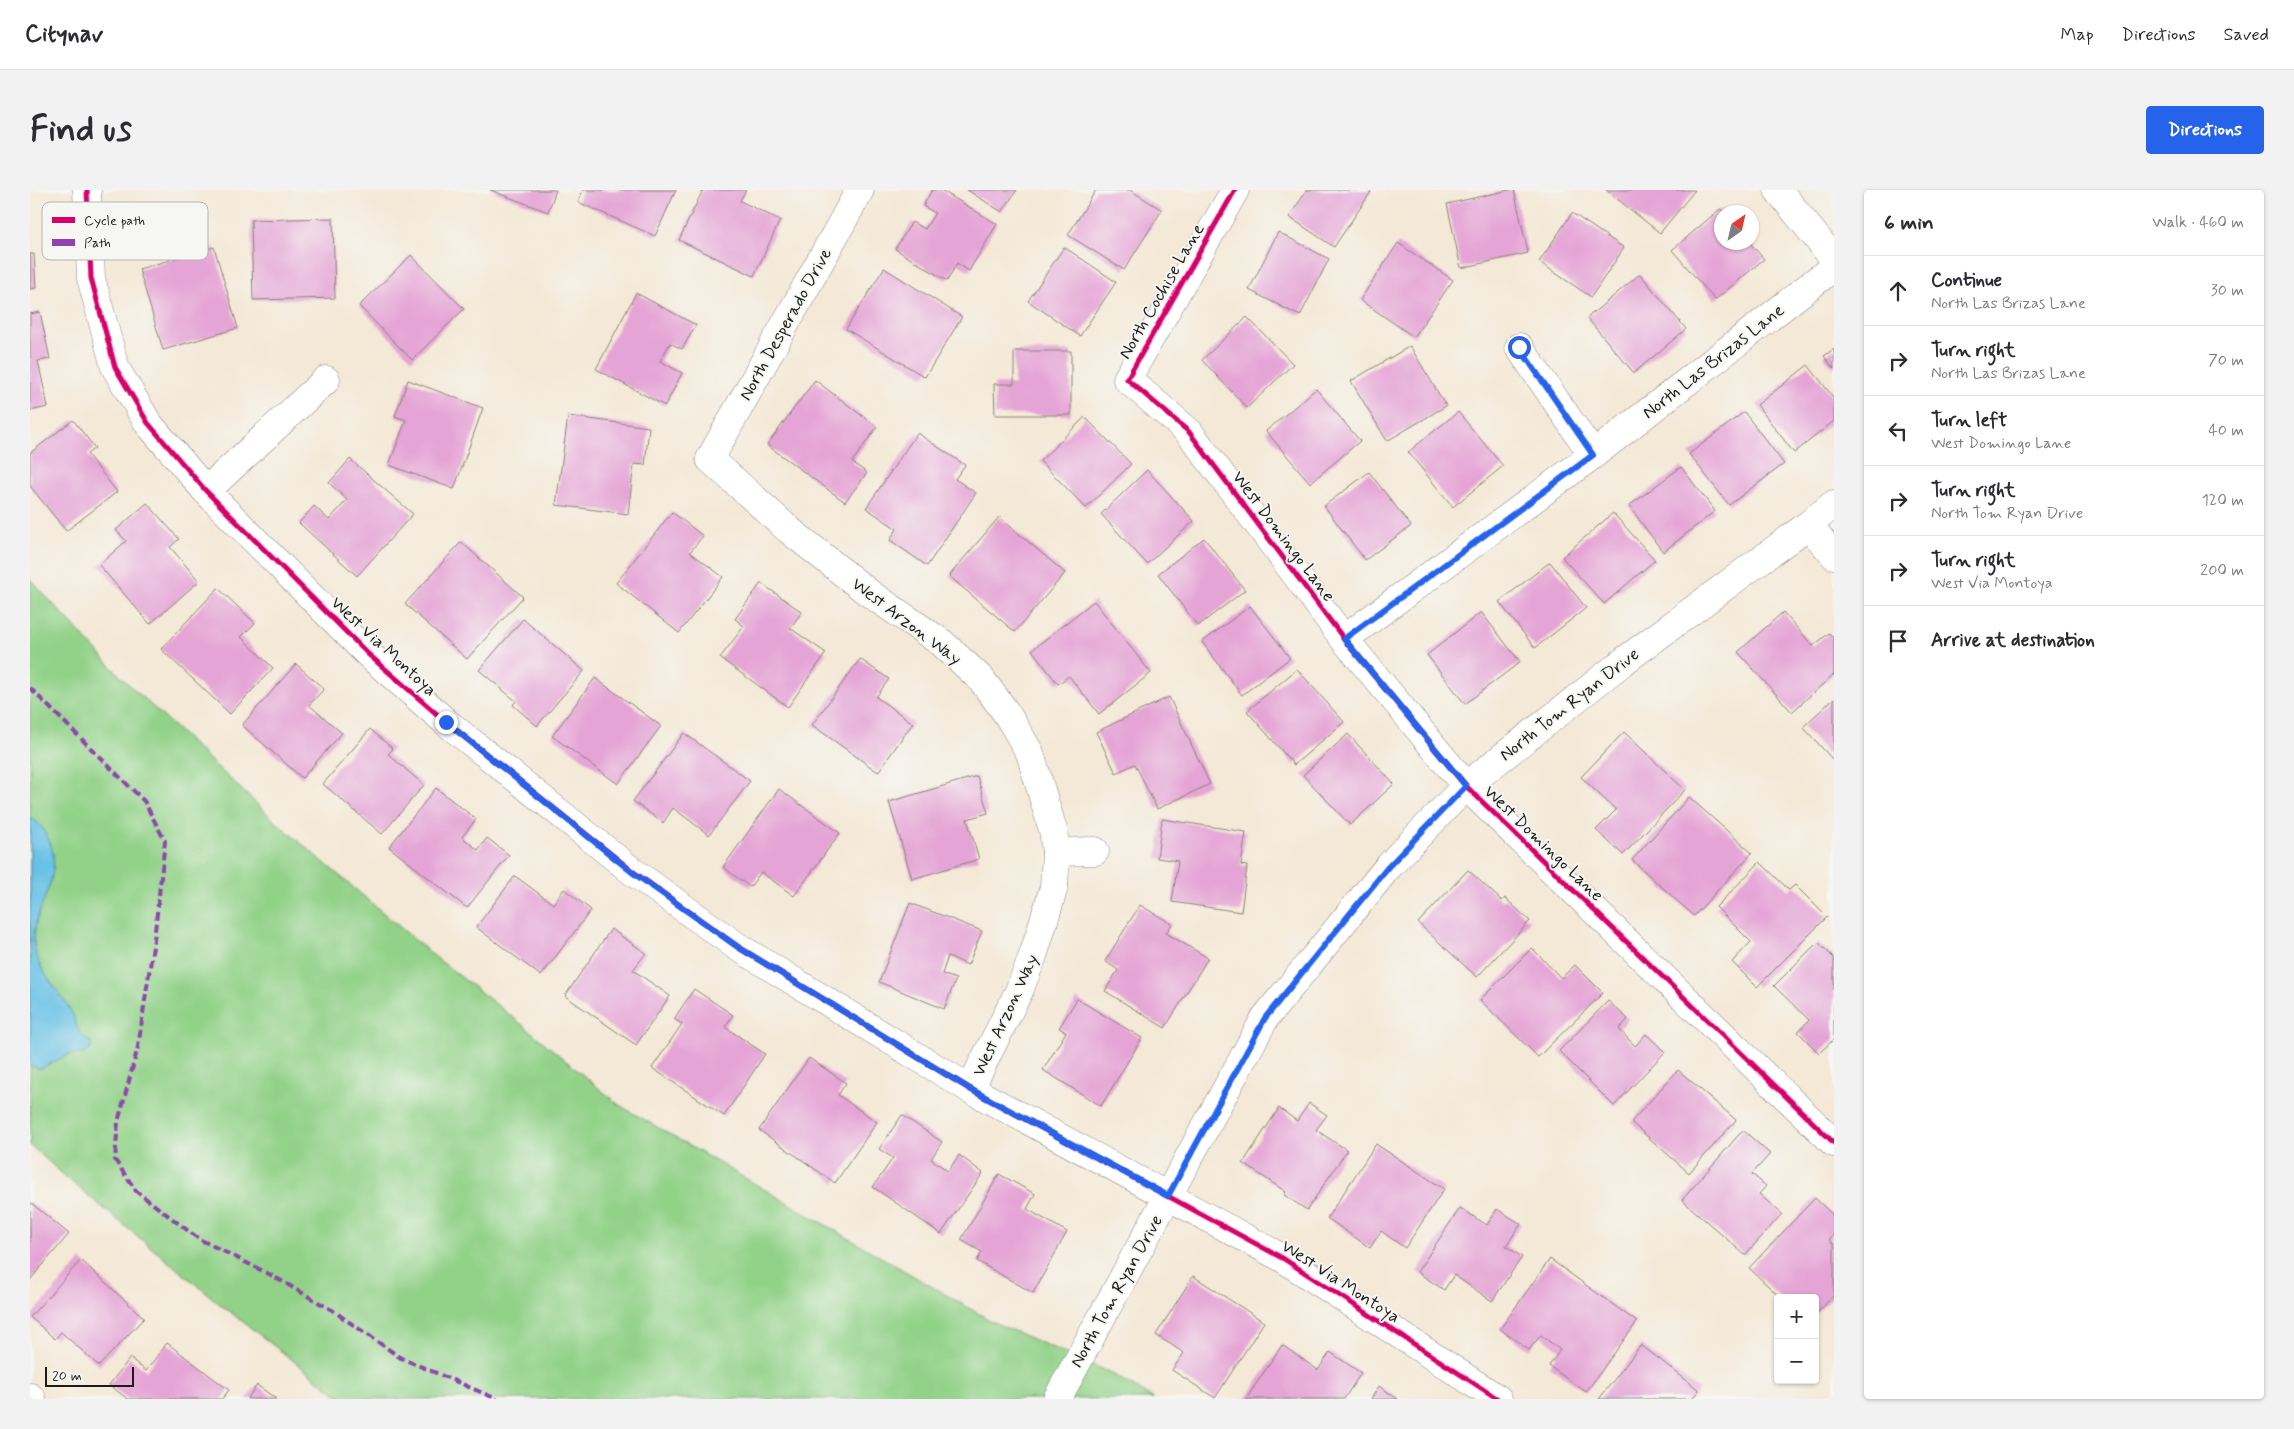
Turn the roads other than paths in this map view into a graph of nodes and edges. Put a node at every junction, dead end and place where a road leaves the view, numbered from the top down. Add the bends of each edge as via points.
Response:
1 (860, 190) edge
2 (1235, 190) edge
3 (1778, 190) edge
4 (1834, 259) edge
5 (90, 260) edge
6 (1834, 267) edge
7 (1519, 347) dead end
8 (1127, 379) joint
9 (326, 380) dead end
10 (1593, 455) junction
11 (710, 459) joint
12 (206, 492) junction
13 (1834, 504) edge
14 (1808, 525) junction
15 (1834, 555) edge
16 (1344, 639) junction
17 (1466, 786) junction
18 (1095, 851) dead end
19 (1056, 852) junction
20 (970, 1089) junction
21 (1834, 1143) edge
22 (1168, 1196) junction
23 (1058, 1399) edge
24 (1498, 1399) edge

1 - 11 street, North Desperado Drive
2 - 8 street, North Cochise Lane
3 - 4 street
5 - 12 street, West Via Montoya via 91,278 115,366 148,423
6 - 10 street, North Las Brizas Lane
7 - 10 street
8 - 16 street, West Domingo Lane via 1189,432
9 - 12 street
10 - 16 street, North Las Brizas Lane
11 - 19 street, West Arzon Way via 789,530 869,593 942,643 981,679 1030,753 1053,830
12 - 20 street, West Via Montoya via 368,654 632,872 738,947
13 - 14 street, North Tom Ryan Drive
14 - 15 street
14 - 17 street, North Tom Ryan Drive via 1624,660
16 - 17 street, West Domingo Lane
17 - 21 street, West Domingo Lane
17 - 22 street, North Tom Ryan Drive via 1388,867 1265,1018
18 - 19 street
19 - 20 street, West Arzon Way via 1054,887 1034,953 1019,991
20 - 22 street, West Via Montoya
22 - 23 street, North Tom Ryan Drive
22 - 24 street, West Via Montoya via 1284,1259

